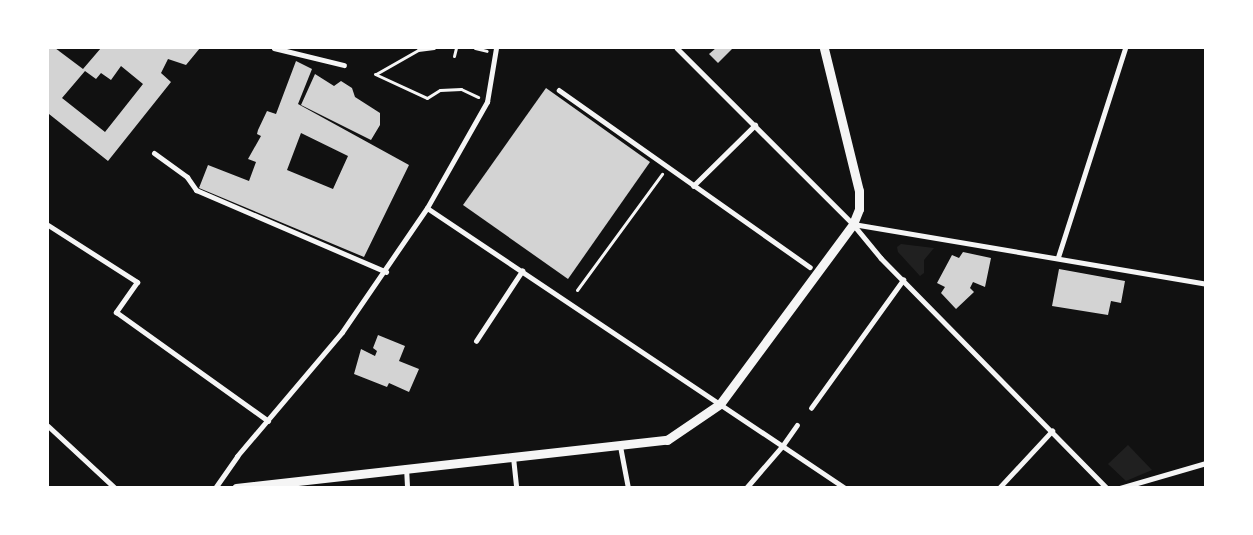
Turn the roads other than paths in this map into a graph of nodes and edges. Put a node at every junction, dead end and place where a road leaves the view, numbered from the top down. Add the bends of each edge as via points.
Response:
1 (274, 48) edge
2 (496, 48) edge
3 (677, 48) edge
4 (824, 48) edge
5 (1125, 48) edge
6 (344, 65) dead end
7 (559, 90) dead end
8 (755, 125) junction
9 (154, 153) dead end
10 (693, 186) junction
11 (427, 208) junction
12 (853, 224) junction
13 (48, 225) edge
14 (1058, 257) junction
15 (810, 267) dead end
16 (522, 271) junction
17 (386, 272) junction
18 (903, 280) junction
19 (1206, 284) edge
20 (476, 341) dead end
21 (720, 404) junction
22 (810, 408) dead end
23 (268, 421) junction
24 (48, 426) edge
25 (797, 426) dead end
26 (1052, 431) junction
27 (783, 445) junction
28 (620, 446) junction
29 (513, 458) junction
30 (1206, 463) edge
31 (406, 466) junction
32 (115, 488) edge
33 (215, 488) edge
34 (236, 488) edge
35 (407, 488) edge
36 (516, 488) edge
37 (628, 488) edge
38 (746, 488) edge
39 (845, 488) edge
40 (999, 488) edge
41 (1107, 488) edge
42 (1120, 488) edge

1 - 6 street
2 - 11 street via 487,102
3 - 8 street
4 - 12 street via 859,191 860,209
5 - 14 street
7 - 10 street
8 - 10 street
8 - 12 street
9 - 17 street via 187,177 196,190
10 - 15 street
11 - 16 street
11 - 17 street
12 - 14 street
12 - 18 street
12 - 21 street
13 - 23 street via 137,282 116,312
14 - 19 street
16 - 20 street
16 - 21 street
17 - 23 street via 342,332
18 - 22 street
18 - 26 street
21 - 27 street
21 - 28 street via 667,440
23 - 33 street
24 - 32 street
25 - 27 street
26 - 40 street
26 - 41 street
27 - 38 street
27 - 39 street
28 - 29 street
28 - 37 street
29 - 31 street
29 - 36 street
30 - 42 street
31 - 34 street
31 - 35 street

